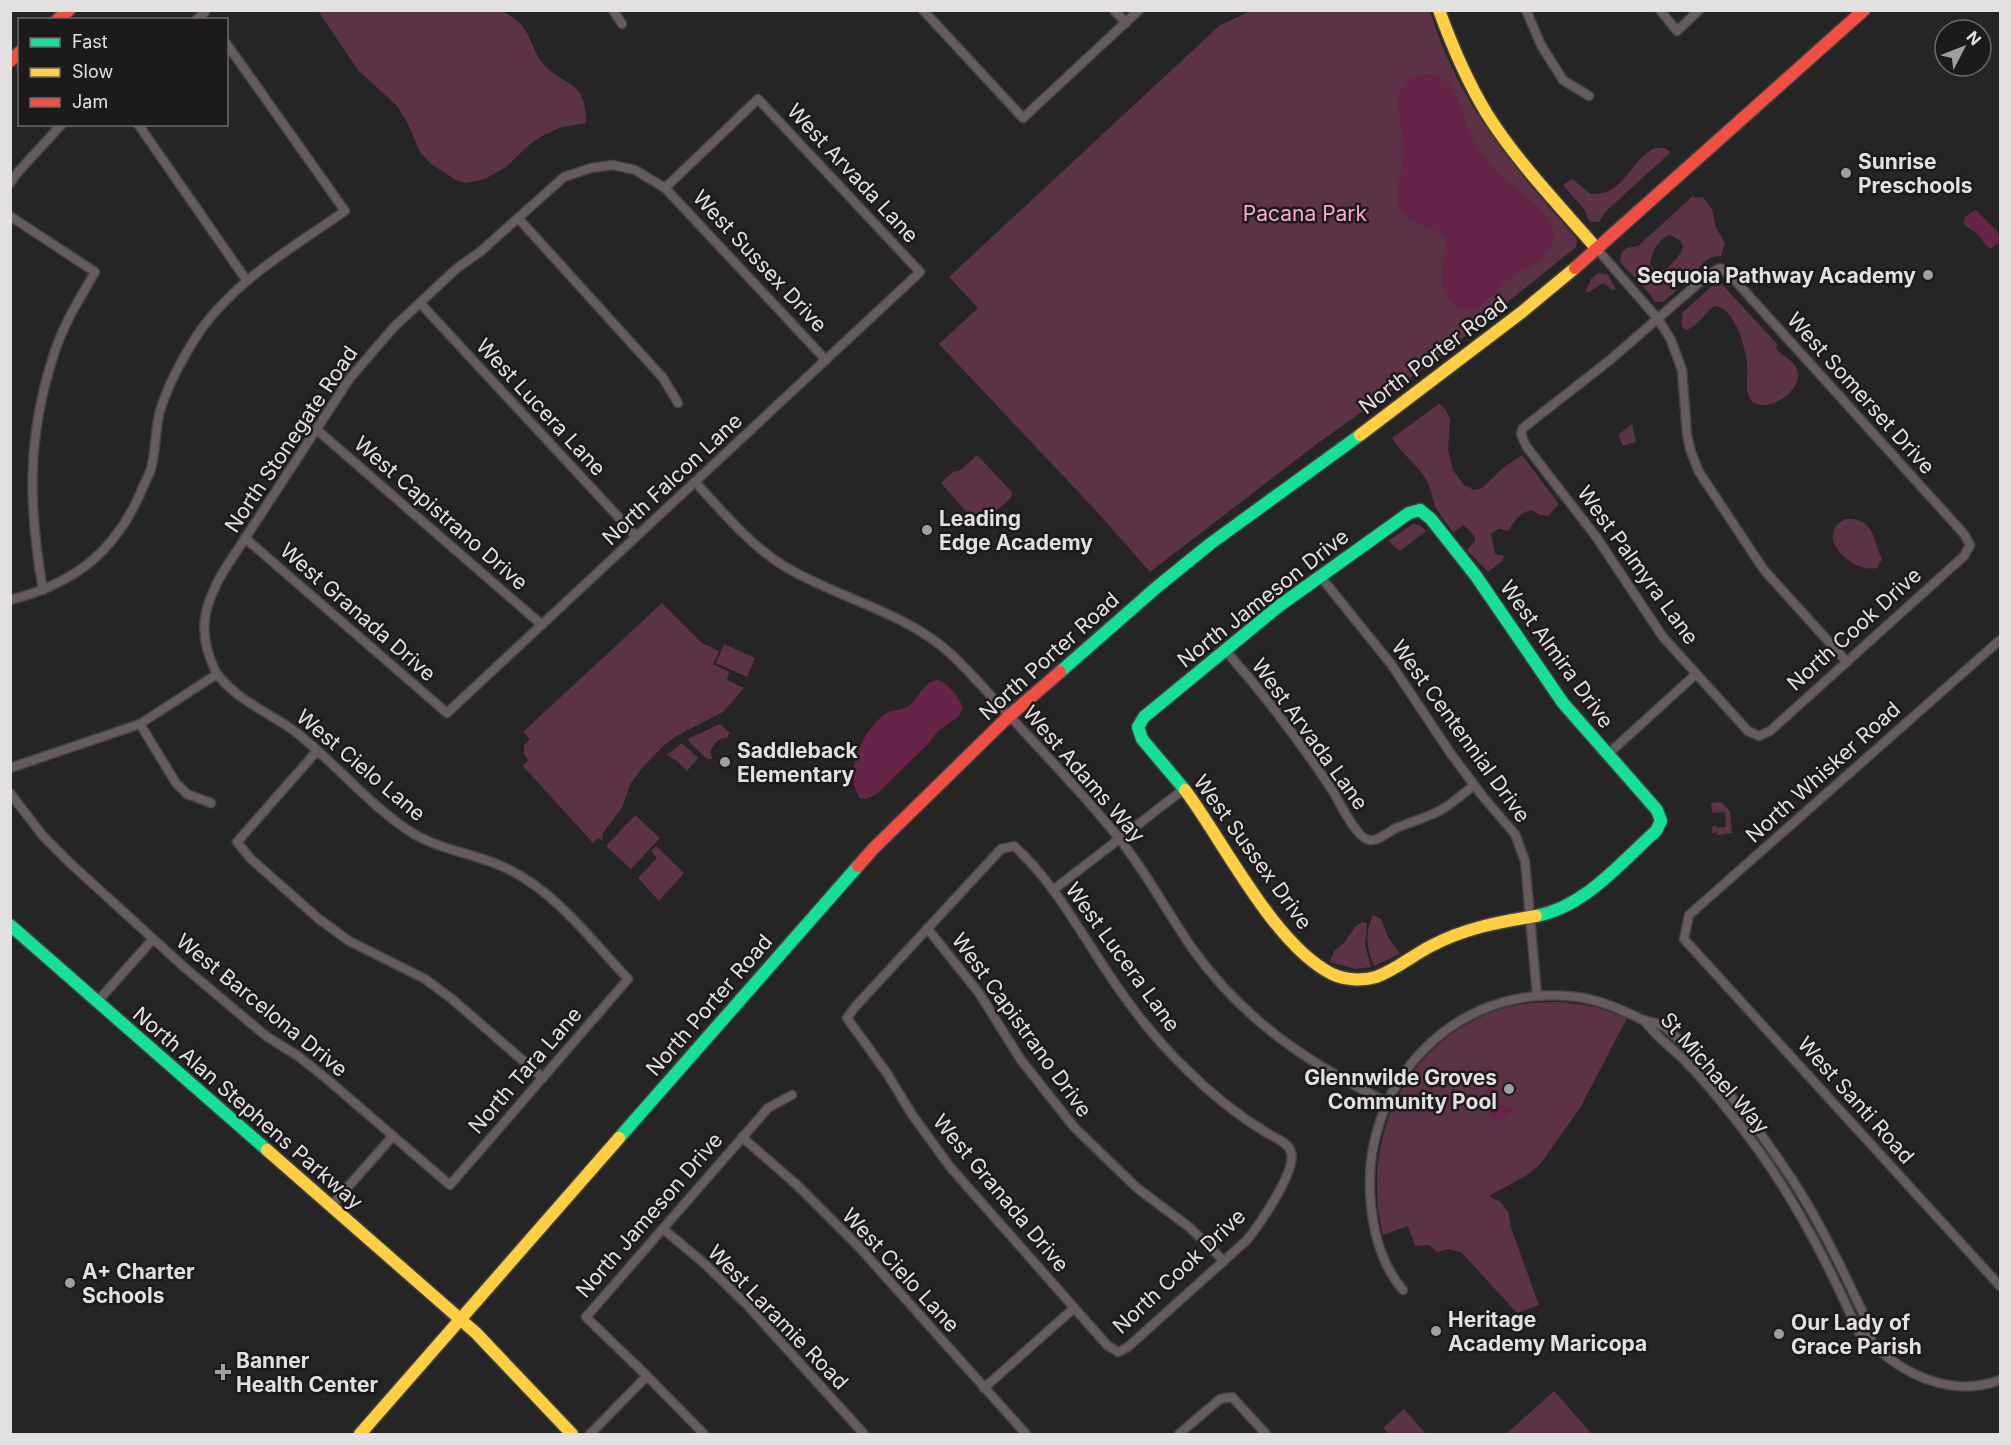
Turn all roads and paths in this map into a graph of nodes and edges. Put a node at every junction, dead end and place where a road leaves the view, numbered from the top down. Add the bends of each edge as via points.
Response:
1 (613, 10) edge
2 (923, 10) edge
3 (1114, 10) edge
4 (1139, 10) edge
5 (1526, 10) edge
6 (1660, 10) edge
7 (1699, 10) edge
8 (1864, 10) edge
9 (1442, 11) edge
10 (1126, 23) junction
11 (622, 24) dead end
12 (228, 46) edge
13 (1589, 96) dead end
14 (60, 126) edge
15 (139, 126) edge
16 (10, 183) edge
17 (665, 188) junction
18 (10, 216) edge
19 (518, 218) junction
20 (1597, 249) junction
21 (920, 272) joint
22 (248, 281) junction
23 (420, 303) junction
24 (1658, 319) junction
25 (826, 360) junction
26 (678, 403) dead end
27 (316, 429) junction
28 (695, 482) junction
29 (1420, 510) joint
30 (636, 536) junction
31 (245, 538) junction
32 (1970, 545) joint
33 (1320, 576) junction
34 (43, 590) junction
35 (10, 600) edge
36 (542, 625) junction
37 (2001, 640) edge
38 (1225, 650) junction
39 (1847, 662) junction
40 (217, 674) junction
41 (1696, 674) junction
42 (447, 713) joint
43 (1009, 716) junction
44 (140, 724) junction
45 (1138, 728) joint
46 (1759, 736) joint
47 (317, 751) junction
48 (1607, 755) junction
49 (10, 768) edge
50 (1474, 785) junction
51 (1184, 789) junction
52 (10, 793) edge
53 (212, 802) dead end
54 (1120, 838) junction
55 (1053, 890) junction
56 (1530, 917) junction
57 (10, 925) edge
58 (927, 928) junction
59 (153, 939) junction
60 (1684, 939) joint
61 (628, 979) joint
62 (1537, 996) junction
63 (97, 1002) junction
64 (1644, 1020) junction
65 (543, 1078) junction
66 (792, 1095) dead end
67 (1387, 1102) junction
68 (393, 1136) junction
69 (742, 1137) junction
70 (1291, 1151) joint
71 (450, 1185) joint
72 (331, 1206) junction
73 (663, 1228) junction
74 (1224, 1261) junction
75 (2001, 1286) edge
76 (1403, 1290) dead end
77 (1074, 1308) junction
78 (461, 1319) junction
79 (1872, 1347) junction
80 (1118, 1352) joint
81 (647, 1376) junction
82 (2001, 1380) edge
83 (984, 1388) junction
84 (360, 1434) edge
85 (572, 1434) edge
86 (590, 1434) edge
87 (704, 1434) edge
88 (864, 1434) edge
89 (1026, 1434) edge
90 (1179, 1434) edge
91 (1266, 1434) edge

1 - 11 street
2 - 10 street via 1023,118
3 - 10 street
4 - 10 street
5 - 13 street via 1541,45 1563,80
6 - 7 street via 1677,31
8 - 20 street, North Porter Road
9 - 20 street via 1462,68 1494,125
12 - 22 street via 345,211
14 - 16 street
15 - 22 street
17 - 19 street, North Stonegate Road via 635,170 613,165 591,168 564,177
17 - 21 street, West Arvada Lane via 758,99
17 - 25 street, West Sussex Drive
18 - 34 street via 95,272 54,352 36,426 31,470 34,538
19 - 23 street, North Stonegate Road
19 - 26 street via 663,378
20 - 24 street
20 - 43 street, North Porter Road via 1458,363 1210,544
21 - 25 street, North Falcon Lane
22 - 34 street via 210,317 181,361 160,411 151,469 131,514 105,551
23 - 27 street, North Stonegate Road via 350,378
23 - 30 street, West Lucera Lane
24 - 32 street, West Somerset Drive via 1720,268 1755,302
24 - 39 street via 1682,370 1687,435 1699,472 1764,570
24 - 41 street, West Palmyra Lane via 1521,434 1663,637
25 - 28 street, North Falcon Lane
27 - 31 street, North Stonegate Road
27 - 36 street, West Capistrano Drive
28 - 30 street, North Falcon Lane
28 - 43 street, West Adams Way via 745,535 776,561 917,629 938,643
29 - 33 street, North Jameson Drive via 1409,513
29 - 48 street, West Almira Drive via 1476,576 1563,703
30 - 36 street, North Falcon Lane
31 - 40 street, North Stonegate Road via 210,594 204,615 208,657
31 - 42 street, West Granada Drive
32 - 39 street, North Cook Drive via 1964,556
33 - 38 street, North Jameson Drive
33 - 50 street, West Centennial Drive via 1391,664
34 - 35 street
36 - 42 street, North Falcon Lane
37 - 60 street, North Whisker Road via 1689,915
38 - 45 street, North Jameson Drive via 1144,717
38 - 50 street, West Arvada Lane via 1285,723 1366,839 1372,841 1431,815
39 - 46 street, North Cook Drive
40 - 44 street
40 - 47 street, West Cielo Lane via 228,688 282,722
41 - 46 street, West Palmyra Lane via 1748,731
41 - 48 street
43 - 54 street, West Adams Way
43 - 78 street, North Porter Road via 873,849
44 - 49 street
44 - 53 street via 176,783 187,794
45 - 51 street, West Sussex Drive via 1142,739
47 - 61 street, West Cielo Lane via 414,834 509,869 545,893
47 - 65 street via 237,843 319,919 349,941 434,986
48 - 56 street, West Almira Drive via 1657,810 1661,821 1656,831 1584,894 1559,910
50 - 56 street, West Centennial Drive via 1522,847
51 - 54 street
51 - 56 street, West Sussex Drive via 1258,900 1286,934 1333,974 1353,980 1376,976 1464,931
52 - 59 street, West Barcelona Drive via 43,836
54 - 55 street
54 - 67 street, West Adams Way via 1192,948 1244,1008 1307,1058
55 - 58 street, West Lucera Lane via 1014,846 1001,849
55 - 70 street, West Lucera Lane via 1127,1001 1166,1049 1230,1108 1284,1142
56 - 62 street, West Centennial Drive
57 - 63 street, North Alan Stephens Parkway
58 - 74 street, West Capistrano Drive via 1074,1127 1129,1181 1189,1227
58 - 77 street, West Granada Drive via 847,1018 951,1168
59 - 63 street
59 - 68 street, West Barcelona Drive via 266,1036 298,1056
60 - 75 street, West Santi Road
61 - 65 street, North Tara Lane
62 - 64 street via 1596,1001
62 - 67 street via 1495,1004 1454,1024 1419,1053
63 - 72 street, North Alan Stephens Parkway
64 - 79 street, St Michael Way via 1690,1066 1766,1160 1817,1244 1858,1331
64 - 79 street, St Michael Way via 1662,1026 1697,1059 1776,1154 1835,1254 1870,1325
65 - 71 street, North Tara Lane
66 - 69 street, North Jameson Drive via 768,1108
67 - 76 street via 1374,1146 1370,1196 1385,1260
68 - 71 street, West Barcelona Drive
68 - 72 street
69 - 73 street, North Jameson Drive
69 - 83 street, West Cielo Lane via 859,1247
70 - 74 street, North Cook Drive via 1292,1161 1265,1216
72 - 78 street, North Alan Stephens Parkway
73 - 81 street, North Jameson Drive via 586,1317
73 - 88 street, West Laramie Road via 748,1306
74 - 80 street, North Cook Drive
77 - 80 street, West Granada Drive
77 - 83 street
78 - 84 street, North Porter Road
78 - 85 street, North Alan Stephens Parkway
79 - 82 street, St Michael Way via 1898,1366 1943,1385 1968,1387
81 - 86 street
81 - 87 street
83 - 89 street, West Cielo Lane
90 - 91 street via 1220,1399 1232,1397

